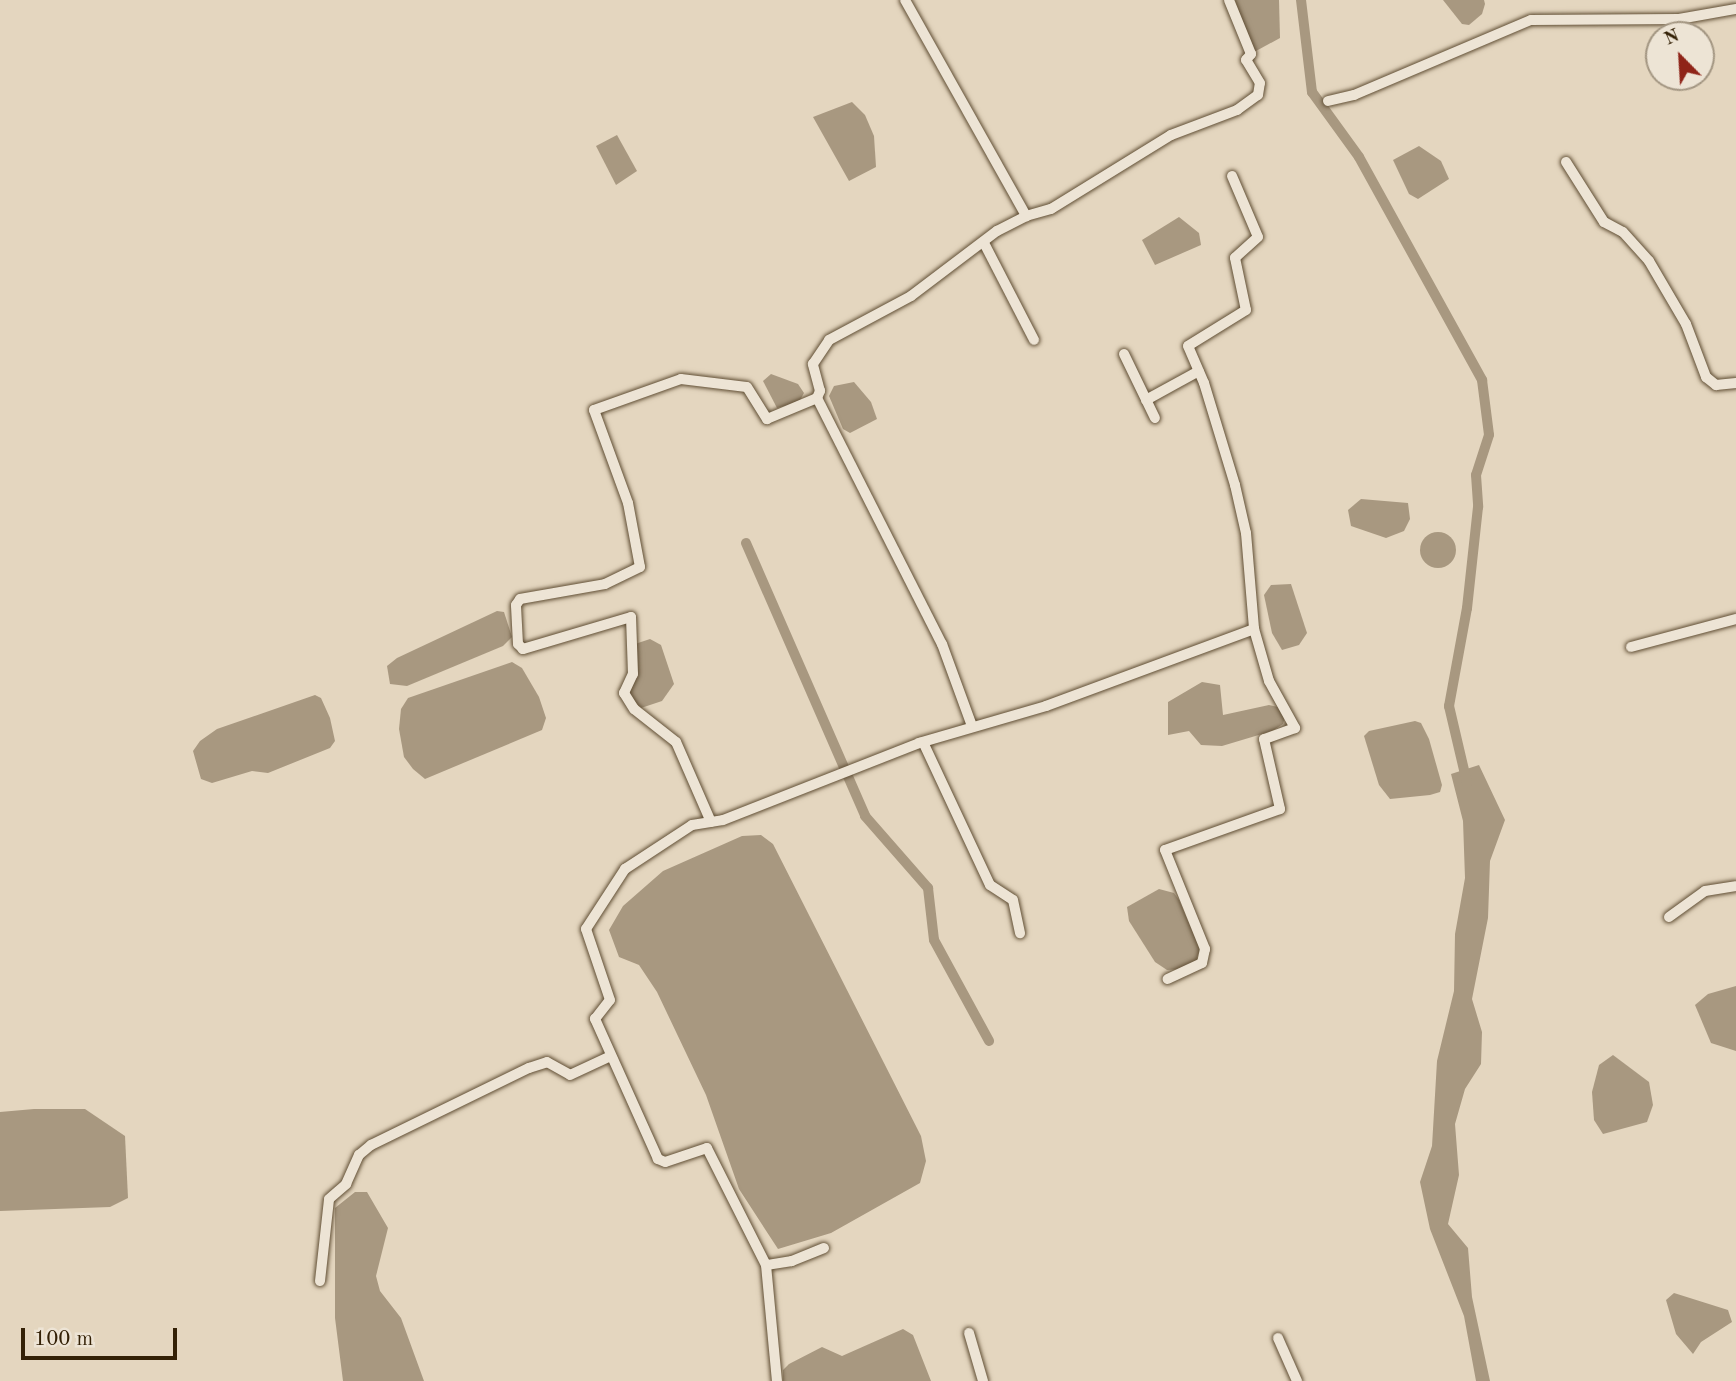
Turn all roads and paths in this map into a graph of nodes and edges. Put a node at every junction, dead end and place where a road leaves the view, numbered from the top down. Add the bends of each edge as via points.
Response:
1 (905, 0) edge
2 (1229, 0) edge
3 (1736, 9) edge
4 (1328, 101) dead end
5 (1566, 162) dead end
6 (1232, 176) dead end
7 (1026, 216) junction
8 (984, 243) junction
9 (1034, 340) dead end
10 (1124, 355) dead end
11 (1199, 371) junction
12 (1736, 383) edge
13 (817, 398) junction
14 (1146, 400) junction
15 (1155, 418) dead end
16 (1736, 619) edge
17 (1254, 629) junction
18 (1632, 647) dead end
19 (972, 726) junction
20 (923, 742) junction
21 (711, 822) junction
22 (1736, 886) edge
23 (1669, 917) dead end
24 (1020, 933) dead end
25 (1168, 979) dead end
26 (611, 1056) junction
27 (824, 1248) dead end
28 (766, 1265) junction
29 (320, 1281) dead end
30 (969, 1333) dead end
31 (1278, 1338) dead end
32 (777, 1381) edge
33 (984, 1381) edge
34 (1297, 1381) edge

1 - 7 street
2 - 7 street via 1251,54 1246,60 1260,83 1258,95 1237,110 1136,153 1051,209
3 - 4 street via 1679,19 1531,20 1354,95
5 - 12 street via 1604,222 1623,232 1649,261 1686,324 1706,377 1716,385
6 - 11 street via 1258,237 1235,258 1246,310 1189,343
7 - 8 street
8 - 9 street
8 - 13 street via 911,296 829,340 813,364 820,391
10 - 14 street
11 - 14 street
11 - 17 street via 1246,533
13 - 19 street via 942,645
13 - 21 street via 766,419 747,387 681,379 596,407 593,413 628,503 640,567 605,584 551,591 520,599 516,605 518,644 523,649 631,618 633,674 624,693 634,709 676,742
14 - 15 street
16 - 18 street
17 - 19 street via 1046,706
17 - 25 street via 1269,681 1295,728 1264,739 1280,808 1165,850 1205,950 1202,963
19 - 20 street
20 - 21 street via 835,779
20 - 24 street via 990,885 1013,900
21 - 26 street via 681,830 625,869 586,929 610,1000 595,1018
22 - 23 street via 1705,891
26 - 28 street via 657,1159 665,1162 707,1148
26 - 29 street via 570,1075 547,1062 529,1068 371,1145 359,1156 346,1184 329,1199
27 - 28 street
28 - 32 street
30 - 33 street
31 - 34 street

